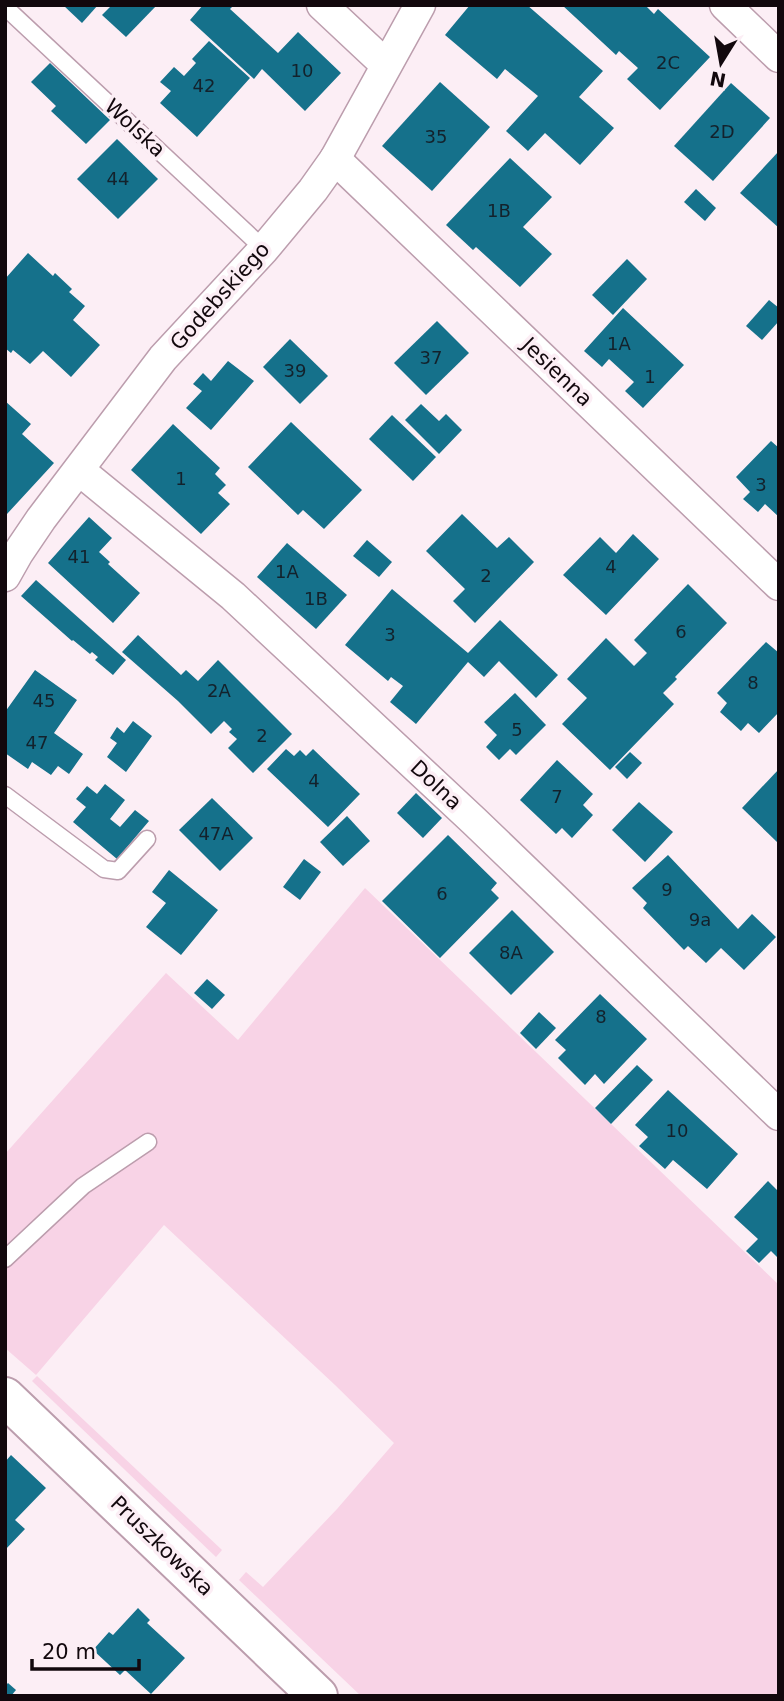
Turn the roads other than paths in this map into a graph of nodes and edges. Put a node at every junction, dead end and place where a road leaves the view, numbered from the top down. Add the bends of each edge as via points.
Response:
1 (322, 5) edge
2 (420, 5) edge
3 (725, 5) edge
4 (5, 7) edge
5 (779, 57) edge
6 (386, 65) junction
7 (335, 159) junction
8 (264, 249) junction
9 (79, 470) junction
10 (9, 557) edge
11 (779, 585) edge
12 (5, 795) edge
13 (147, 839) dead end
14 (779, 1115) edge
15 (148, 1142) dead end
16 (5, 1259) edge
17 (5, 1397) edge
18 (318, 1696) edge

1 - 6 street
2 - 6 street, Godebskiego
3 - 5 street
4 - 8 lane, Wolska
6 - 7 street, Godebskiego
7 - 8 street, Godebskiego
7 - 11 street, Jesienna
8 - 9 street, Godebskiego via 163,358
9 - 10 street, Godebskiego
9 - 14 street, Dolna via 233,596
12 - 13 lane via 104,869 118,871
15 - 16 lane via 83,1186
17 - 18 street, Pruszkowska

